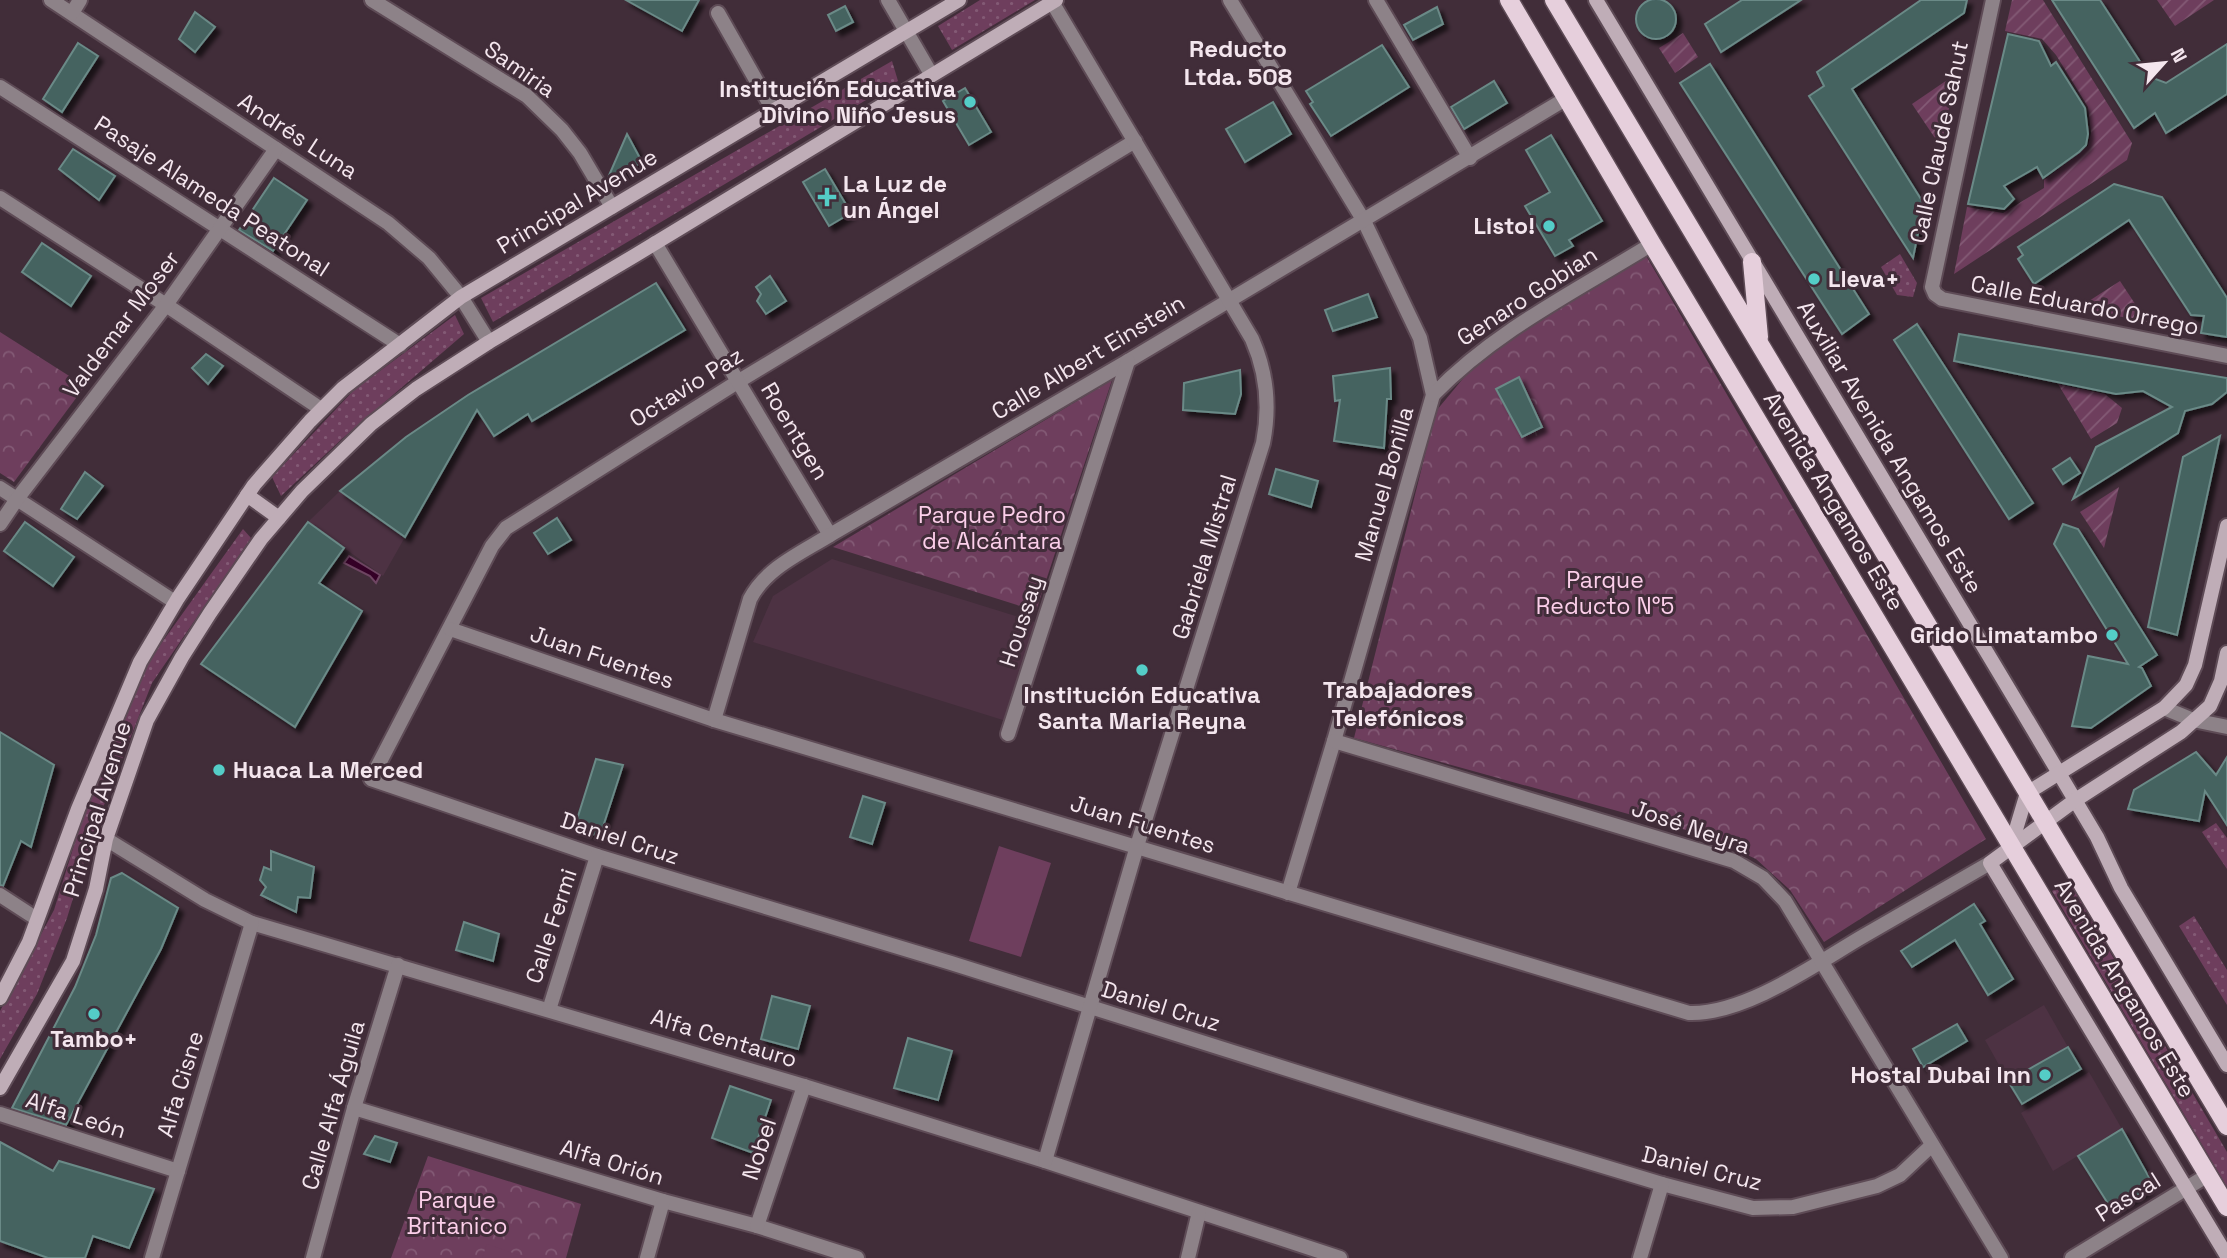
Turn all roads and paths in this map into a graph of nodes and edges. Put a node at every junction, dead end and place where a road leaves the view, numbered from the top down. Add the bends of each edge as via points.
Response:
1 (51, 0) edge
2 (80, 0) edge
3 (372, 0) edge
4 (888, 0) edge
5 (959, 0) edge
6 (1230, 0) edge
7 (1376, 0) edge
8 (1509, 0) edge
9 (1554, 0) edge
10 (1595, 0) edge
11 (1993, 0) edge
12 (1054, 1) edge
13 (72, 13) junction
14 (718, 13) dead end
15 (906, 31) junction
16 (931, 74) junction
17 (0, 86) edge
18 (1567, 98) junction
19 (773, 110) junction
20 (1135, 141) junction
21 (276, 149) junction
22 (1470, 158) junction
23 (0, 198) edge
24 (612, 206) junction
25 (1364, 221) junction
26 (222, 229) junction
27 (656, 243) junction
28 (1653, 244) junction
29 (1752, 262) junction
30 (1935, 294) joint
31 (461, 297) junction
32 (1229, 300) junction
33 (166, 305) junction
34 (489, 342) junction
35 (1759, 344) junction
36 (400, 345) junction
37 (2227, 356) edge
38 (1128, 361) junction
39 (738, 381) junction
40 (1433, 395) junction
41 (321, 409) junction
42 (0, 488) edge
43 (247, 495) junction
44 (17, 499) junction
45 (279, 519) junction
46 (0, 524) edge
47 (2227, 526) edge
48 (830, 535) junction
49 (175, 602) junction
50 (450, 629) junction
51 (2227, 653) edge
52 (2164, 708) junction
53 (714, 720) junction
54 (2193, 720) junction
55 (2227, 727) edge
56 (1008, 734) dead end
57 (1334, 741) junction
58 (2058, 774) junction
59 (372, 779) joint
60 (2027, 793) junction
61 (2074, 801) junction
62 (2044, 822) junction
63 (106, 839) junction
64 (1138, 846) junction
65 (2011, 846) junction
66 (597, 856) junction
67 (1990, 863) junction
68 (1288, 892) junction
69 (0, 895) edge
70 (37, 919) junction
71 (252, 923) junction
72 (1820, 961) junction
73 (398, 965) junction
74 (0, 998) edge
75 (1091, 1008) junction
76 (549, 1010) junction
77 (2227, 1065) edge
78 (804, 1086) junction
79 (0, 1088) edge
80 (354, 1108) junction
81 (0, 1114) edge
82 (2227, 1126) edge
83 (1932, 1145) junction
84 (1045, 1161) junction
85 (178, 1171) junction
86 (2208, 1175) junction
87 (1662, 1184) junction
88 (2187, 1188) junction
89 (663, 1201) junction
90 (2227, 1207) edge
91 (1199, 1212) junction
92 (758, 1226) junction
93 (815, 1252) edge
94 (2227, 1256) edge
95 (152, 1258) edge
96 (313, 1258) edge
97 (647, 1258) edge
98 (857, 1258) edge
99 (1188, 1258) edge
100 (1340, 1258) edge
101 (1640, 1258) edge
102 (2001, 1258) edge
103 (2072, 1258) edge

1 - 13 street, Andrés Luna
2 - 13 street
3 - 24 street, Samiria via 527,96 574,145
4 - 15 street
5 - 15 main road, Principal Avenue
6 - 25 street, Manuel Bonilla
7 - 22 street
8 - 18 main road, Avenida Angamos Este
9 - 35 main road, Avenida Angamos Este
10 - 29 main road, Auxiliar Avenida Angamos Este
11 - 30 street, Calle Claude Sahut via 1932,287
12 - 16 main road
12 - 20 street, Gabriela Mistral
13 - 21 street, Andrés Luna
14 - 19 street
15 - 16 street
15 - 19 main road, Principal Avenue
16 - 27 main road
17 - 26 street, Pasaje Alameda Peatonal
18 - 22 street, Calle Albert Einstein
18 - 28 main road, Avenida Angamos Este
19 - 24 main road, Principal Avenue
20 - 32 street, Gabriela Mistral
20 - 39 street, Octavio Paz
21 - 26 street, Valdemar Moser
21 - 31 street, Andrés Luna via 388,223 429,258
22 - 25 street, Calle Albert Einstein
23 - 33 street
24 - 31 main road, Principal Avenue
25 - 32 street, Calle Albert Einstein
25 - 40 street, Manuel Bonilla via 1420,338
26 - 33 street, Valdemar Moser
26 - 36 street, Pasaje Alameda Peatonal
27 - 34 main road
27 - 39 street, Roentgen
28 - 40 street, Genaro Gobian via 1505,333
28 - 65 main road, Avenida Angamos Este
29 - 35 main road
29 - 58 main road, Auxiliar Avenida Angamos Este
30 - 37 street, Calle Eduardo Orrego via 2011,314
31 - 34 street, Andrés Luna
31 - 36 main road, Principal Avenue
32 - 38 street, Calle Albert Einstein
32 - 64 street, Gabriela Mistral via 1261,364 1266,425
33 - 41 street
33 - 44 street, Valdemar Moser
34 - 45 main road, Principal Avenue via 371,424
35 - 60 main road, Avenida Angamos Este
36 - 41 main road, Principal Avenue
38 - 48 street, Calle Albert Einstein
38 - 56 street, Houssay
39 - 48 street, Roentgen
39 - 50 street, Octavio Paz via 506,528 492,546
40 - 57 street, Manuel Bonilla
41 - 43 main road, Principal Avenue
42 - 44 street
43 - 45 main road
43 - 49 main road, Principal Avenue
44 - 46 street, Valdemar Moser
44 - 49 street
45 - 63 main road, Principal Avenue via 210,614 147,720
47 - 52 main road via 2194,665 2186,685
48 - 53 street, Calle Albert Einstein via 776,569 753,593
49 - 70 main road, Principal Avenue via 114,719
50 - 53 street, Juan Fuentes
50 - 59 street, Octavio Paz
51 - 54 main road via 2210,706
52 - 54 street
52 - 58 main road
53 - 64 street, Juan Fuentes
54 - 55 street
54 - 61 main road
57 - 68 street, Manuel Bonilla
57 - 72 street, José Neyra via 1734,861 1763,878 1786,901
58 - 60 main road
58 - 61 main road, Auxiliar Avenida Angamos Este
59 - 66 street, Daniel Cruz
60 - 62 main road, Avenida Angamos Este
60 - 65 main road
61 - 62 main road
61 - 77 main road, Auxiliar Avenida Angamos Este
62 - 65 main road
62 - 82 main road, Avenida Angamos Este
63 - 71 street, Alfa Centauro via 205,900
63 - 79 main road, Principal Avenue via 73,961
64 - 68 street, Juan Fuentes
64 - 75 street, Gabriela Mistral
65 - 67 main road
65 - 86 main road, Avenida Angamos Este
66 - 75 street, Daniel Cruz
66 - 76 street, Calle Fermi
67 - 72 street, Juan Fuentes
67 - 88 main road
68 - 72 street, Juan Fuentes via 1689,1013 1727,1008
69 - 70 street
70 - 74 main road, Principal Avenue
71 - 73 street, Alfa Centauro
71 - 85 street, Alfa Cisne
72 - 83 street, José Neyra
73 - 76 street, Alfa Centauro
73 - 80 street, Calle Alfa Águila
75 - 84 street, Gabriela Mistral
75 - 87 street, Daniel Cruz
76 - 78 street, Alfa Centauro
78 - 84 street, Alfa Centauro
78 - 92 street, Nobel
80 - 89 street, Alfa Orión
80 - 96 street, Calle Alfa Águila
81 - 85 street, Alfa León
83 - 87 street, Daniel Cruz via 1900,1175 1877,1186 1793,1207 1754,1208
83 - 102 street, José Neyra
84 - 91 street, Alfa Centauro
85 - 95 street, Alfa Cisne
86 - 88 street, Pascal
86 - 90 main road, Avenida Angamos Este
87 - 101 street
88 - 94 main road
88 - 103 street, Pascal
89 - 92 street, Alfa Orión
89 - 97 street
91 - 99 street
91 - 100 street, Alfa Centauro
92 - 93 street, Alfa Orión
93 - 98 street, Alfa Orión

